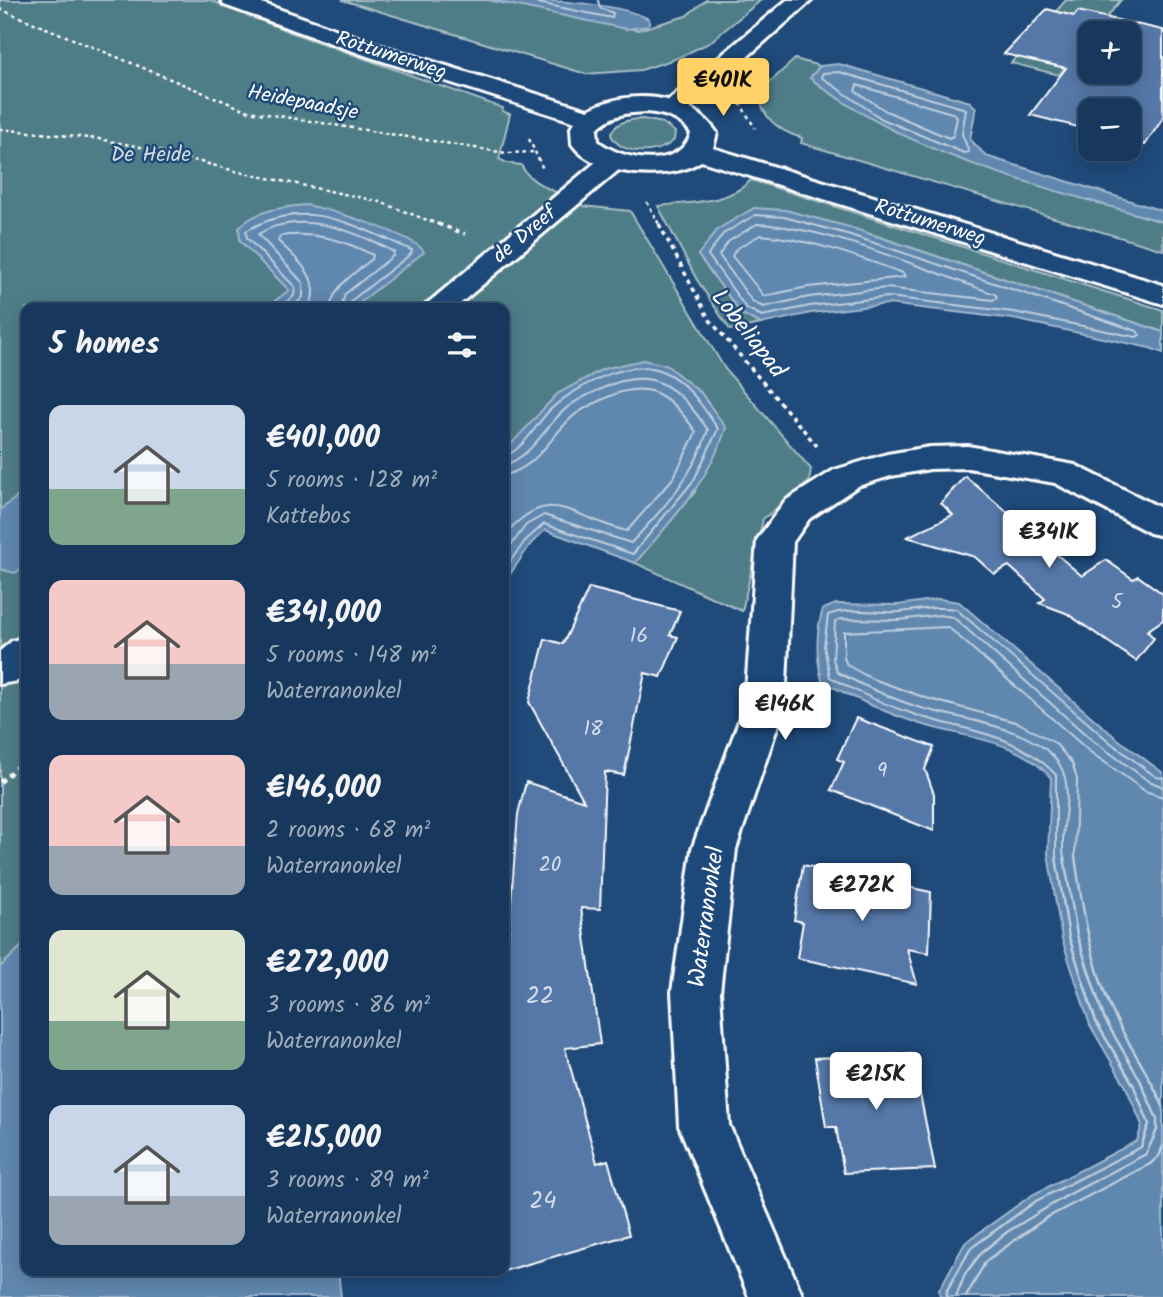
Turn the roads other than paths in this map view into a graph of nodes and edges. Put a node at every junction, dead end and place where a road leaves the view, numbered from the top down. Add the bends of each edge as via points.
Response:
1 (232, 0) edge
2 (801, 0) edge
3 (673, 109) junction
4 (591, 119) junction
5 (696, 151) junction
6 (612, 162) junction
7 (1163, 295) edge
8 (443, 303) edge
9 (1163, 524) edge
10 (21, 655) edge
11 (0, 668) edge
12 (776, 1297) edge

1 - 4 street, Rottumerweg
2 - 3 street
3 - 4 street via 628,106
3 - 5 street via 702,128 703,142
4 - 6 street via 584,128 585,144
5 - 6 street via 674,163 654,166
5 - 7 street, Rottumerweg
6 - 8 street, de Dreef
9 - 12 street, Waterranonkel via 1063,473 968,457 900,461 846,478 797,510 775,540 765,704 714,849 696,992 704,1126
10 - 11 street via 4,670

